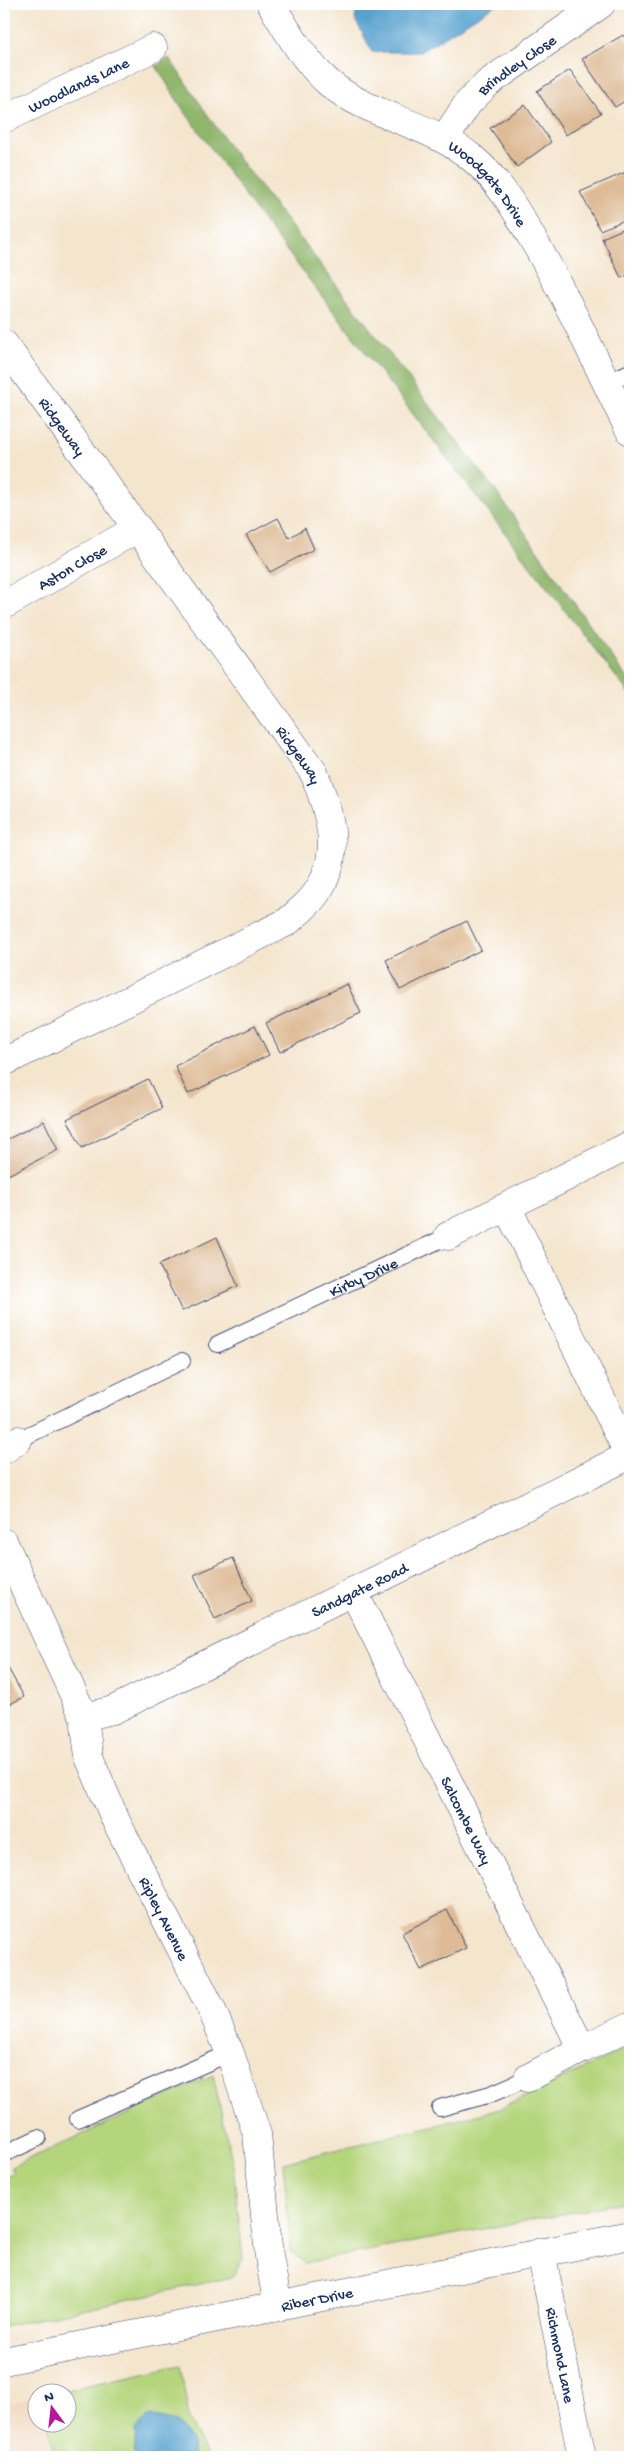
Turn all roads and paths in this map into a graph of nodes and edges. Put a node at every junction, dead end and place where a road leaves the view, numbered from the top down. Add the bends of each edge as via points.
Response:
1 (271, 4) edge
2 (601, 4) edge
3 (152, 48) dead end
4 (4, 119) edge
5 (445, 138) junction
6 (4, 344) edge
7 (630, 372) edge
8 (606, 383) junction
9 (630, 431) edge
10 (138, 528) junction
11 (4, 605) edge
12 (4, 1062) edge
13 (630, 1146) edge
14 (507, 1206) junction
15 (448, 1236) joint
16 (218, 1344) dead end
17 (182, 1361) dead end
18 (11, 1446) edge
19 (630, 1456) edge
20 (4, 1543) edge
21 (353, 1591) junction
22 (84, 1717) junction
23 (630, 2026) edge
24 (582, 2049) junction
25 (230, 2053) junction
26 (528, 2078) joint
27 (440, 2108) dead end
28 (78, 2119) dead end
29 (38, 2138) dead end
30 (4, 2154) edge
31 (630, 2235) edge
32 (542, 2252) junction
33 (278, 2306) junction
34 (4, 2360) edge
35 (582, 2457) edge

1 - 5 street, Woodgate Drive via 304,53 329,82 360,102
2 - 5 street, Brindley Close via 488,83 468,103
3 - 4 street, Woodlands Lane
5 - 8 street, Woodgate Drive via 473,159 508,197 562,289
6 - 10 street, Ridgeway
7 - 8 lane
8 - 9 street, Woodgate Drive
10 - 11 street, Aston Close
10 - 12 street, Ridgeway via 314,773 328,811 332,839 330,867 315,896 287,922
13 - 14 street, Kirby Drive
14 - 15 street, Kirby Drive
14 - 19 street
15 - 16 lane, Kirby Drive
17 - 18 lane
19 - 21 street, Sandgate Road
20 - 22 street, Ripley Avenue
21 - 22 street, Sandgate Road via 113,1710
21 - 24 street, Salcombe Way
22 - 25 street, Ripley Avenue via 89,1757 116,1821
23 - 24 street
24 - 26 street
25 - 28 lane
25 - 33 street, Ripley Avenue via 257,2134
26 - 27 lane via 491,2094
29 - 30 lane
31 - 32 street, Riber Drive
32 - 33 street, Riber Drive
32 - 35 street, Richmond Lane
33 - 34 street, Riber Drive

